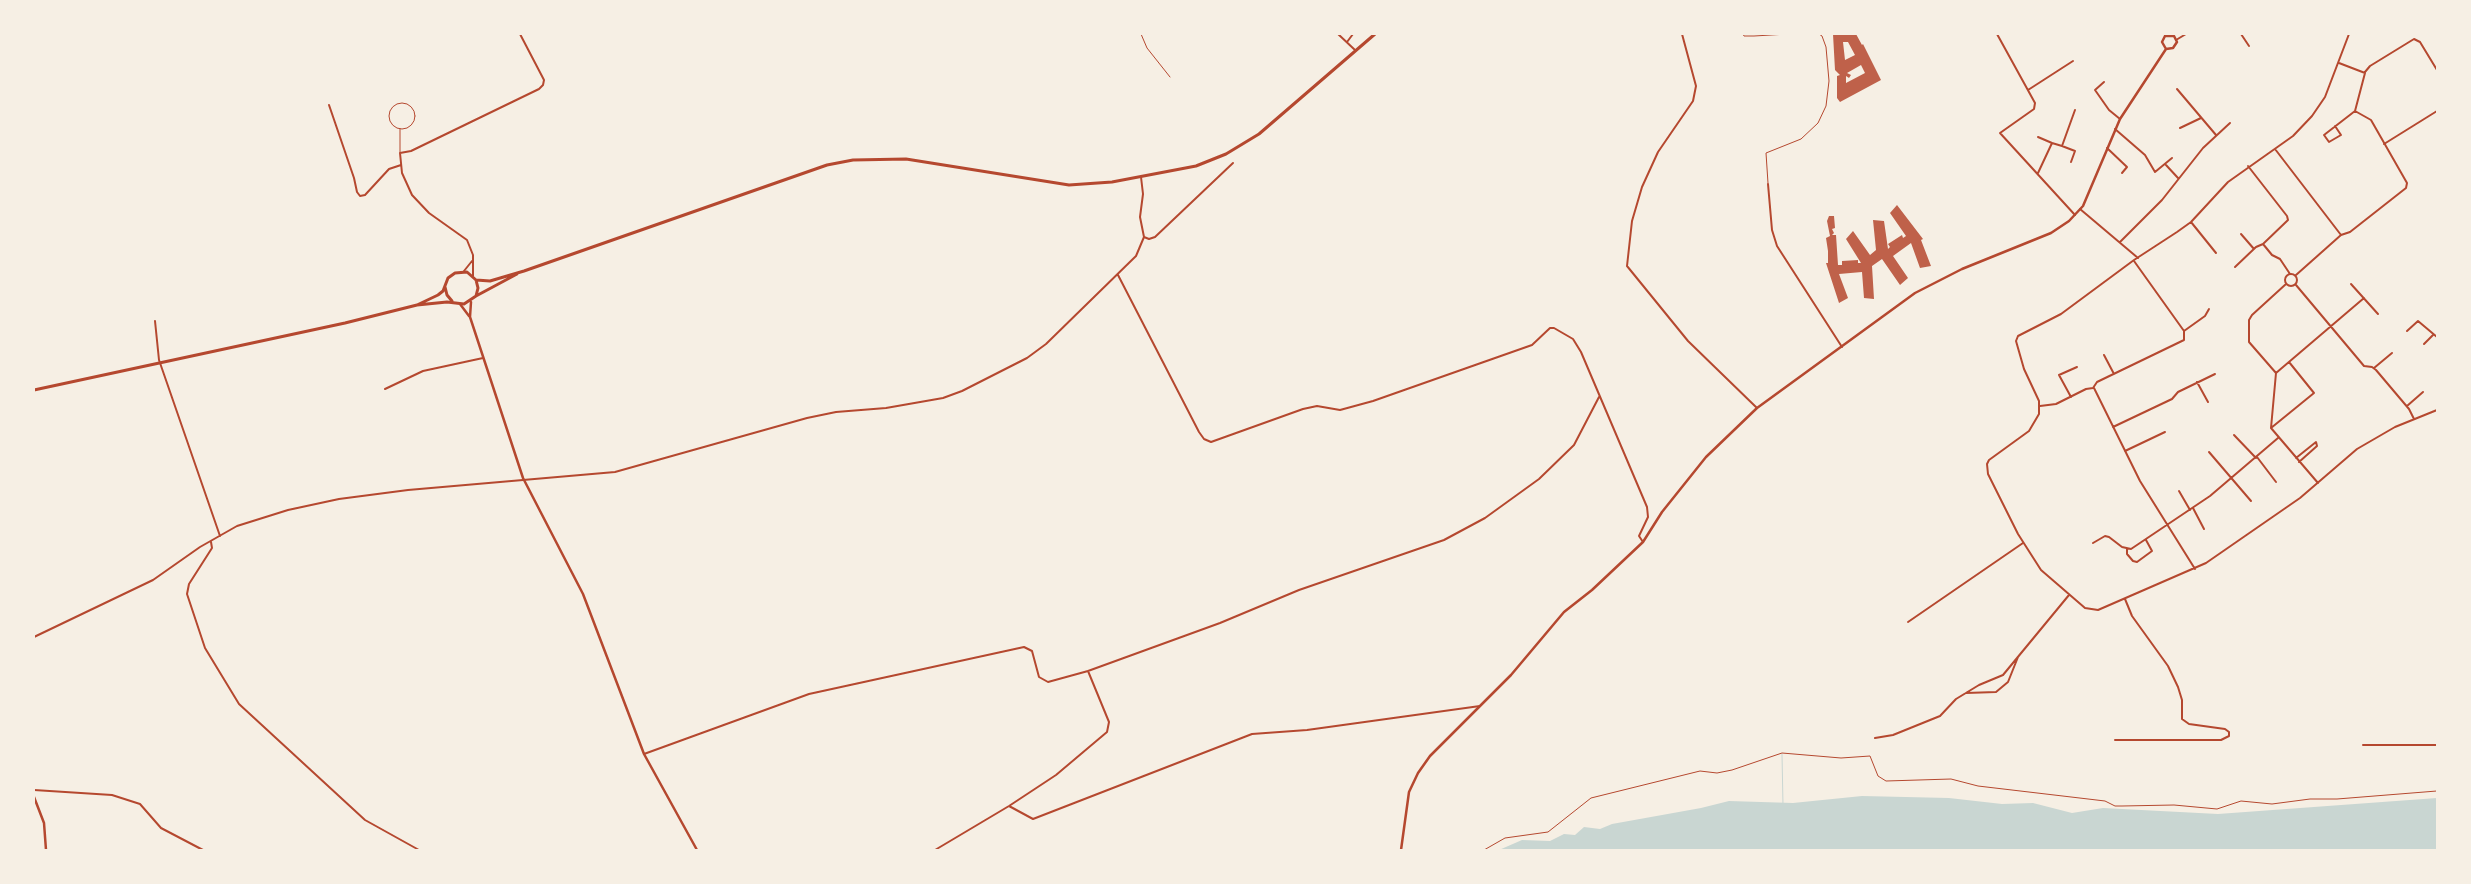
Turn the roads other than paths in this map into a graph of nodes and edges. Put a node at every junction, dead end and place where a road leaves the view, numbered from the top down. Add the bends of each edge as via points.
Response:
1 (520, 34) edge
2 (1141, 34) edge
3 (1338, 34) edge
4 (1353, 34) edge
5 (1375, 34) edge
6 (1682, 34) edge
7 (1788, 34) edge
8 (1819, 34) edge
9 (1997, 34) edge
10 (2186, 34) edge
11 (2241, 34) edge
12 (2349, 34) edge
13 (1744, 35) edge
14 (1751, 35) edge
15 (2165, 35) edge
16 (2176, 40) junction
17 (1347, 42) junction
18 (2249, 46) dead end
19 (2166, 49) junction
20 (1355, 50) junction
21 (2072, 61) dead end
22 (2339, 63) junction
23 (2437, 70) edge
24 (2364, 73) junction
25 (1170, 77) dead end
26 (2104, 82) dead end
27 (2177, 89) dead end
28 (2028, 90) junction
29 (329, 105) dead end
30 (2075, 110) dead end
31 (2355, 111) junction
32 (2437, 111) edge
33 (2201, 118) junction
34 (2120, 119) junction
35 (2230, 123) dead end
36 (2335, 126) junction
37 (2180, 128) dead end
38 (400, 129) junction
39 (2115, 129) junction
40 (2216, 135) junction
41 (2038, 137) dead end
42 (2052, 143) junction
43 (2384, 144) junction
44 (2062, 146) junction
45 (2107, 148) junction
46 (2275, 149) junction
47 (400, 153) junction
48 (2172, 158) dead end
49 (1233, 162) dead end
50 (2071, 162) dead end
51 (401, 165) junction
52 (2166, 165) junction
53 (2248, 166) junction
54 (2038, 173) junction
55 (2122, 173) dead end
56 (1141, 177) junction
57 (2179, 179) junction
58 (1768, 184) joint
59 (2080, 209) junction
60 (2075, 215) junction
61 (2190, 222) junction
62 (2241, 234) dead end
63 (2341, 235) junction
64 (1144, 238) junction
65 (2120, 242) junction
66 (2263, 244) junction
67 (2254, 249) junction
68 (2216, 253) dead end
69 (2138, 258) junction
70 (2134, 260) junction
71 (472, 261) junction
72 (2235, 266) dead end
73 (463, 271) junction
74 (524, 271) junction
75 (2290, 274) junction
76 (1118, 275) junction
77 (2296, 275) junction
78 (473, 276) junction
79 (476, 280) junction
80 (2286, 284) junction
81 (2351, 284) dead end
82 (2296, 285) junction
83 (445, 287) junction
84 (476, 296) junction
85 (2364, 298) junction
86 (452, 302) junction
87 (470, 302) junction
88 (460, 304) junction
89 (417, 305) junction
90 (2209, 309) dead end
91 (2378, 314) dead end
92 (470, 317) junction
93 (155, 321) dead end
94 (2331, 327) junction
95 (2184, 331) junction
96 (2407, 331) dead end
97 (2434, 334) junction
98 (2437, 337) edge
99 (2424, 344) dead end
100 (1842, 348) junction
101 (2104, 354) dead end
102 (2392, 354) dead end
103 (483, 358) junction
104 (160, 362) junction
105 (2289, 362) junction
106 (2076, 366) dead end
107 (2374, 368) junction
108 (2114, 374) junction
109 (2215, 374) dead end
110 (2276, 374) junction
111 (2197, 382) junction
112 (2093, 388) junction
113 (384, 389) dead end
114 (34, 390) edge
115 (2423, 392) dead end
116 (1599, 397) junction
117 (2070, 397) junction
118 (2208, 402) dead end
119 (2040, 406) junction
120 (2407, 406) junction
121 (1757, 408) junction
122 (2437, 410) edge
123 (2414, 419) junction
124 (2114, 427) junction
125 (2271, 428) junction
126 (2165, 432) dead end
127 (2234, 435) dead end
128 (2278, 438) junction
129 (2125, 451) junction
130 (2209, 452) dead end
131 (2256, 458) junction
132 (2296, 458) junction
133 (2299, 462) junction
134 (2231, 479) junction
135 (524, 480) junction
136 (2276, 482) dead end
137 (2318, 484) junction
138 (2179, 491) dead end
139 (2251, 501) dead end
140 (2191, 509) junction
141 (2167, 524) junction
142 (2204, 529) dead end
143 (220, 536) junction
144 (2145, 540) junction
145 (211, 542) junction
146 (1643, 542) junction
147 (2093, 542) dead end
148 (2023, 543) junction
149 (2127, 549) junction
150 (2195, 569) junction
151 (2069, 595) junction
152 (2125, 598) junction
153 (1908, 622) dead end
154 (34, 637) edge
155 (2018, 656) junction
156 (1088, 671) junction
157 (1966, 693) junction
158 (1482, 705) junction
159 (1875, 738) dead end
160 (2115, 740) dead end
161 (2363, 745) dead end
162 (2437, 745) edge
163 (644, 754) junction
164 (34, 790) edge
165 (34, 797) edge
166 (1009, 806) junction
167 (46, 850) edge
168 (203, 850) edge
169 (418, 850) edge
170 (697, 850) edge
171 (935, 850) edge
172 (1401, 850) edge

1 - 47 street via 544,80 539,90 411,151
2 - 25 lane via 1147,48
3 - 17 street
4 - 17 street
5 - 20 main road
6 - 121 street via 1696,86 1693,101 1658,152 1642,187 1632,221 1627,266 1688,341
7 - 14 lane
8 - 58 lane via 1826,47 1829,81 1826,106 1818,123 1801,139 1766,153
9 - 28 street
10 - 16 street
11 - 18 street
12 - 22 street
13 - 14 lane
15 - 16 street via 2172,35
15 - 19 street via 2162,42
16 - 19 street via 2175,47
17 - 20 street
19 - 34 street
20 - 56 main road via 1277,120 1245,144 1196,166
21 - 28 street
22 - 24 street
22 - 46 street via 2325,97 2312,116
23 - 24 street via 2420,42 2414,39
24 - 31 street
26 - 34 street via 2095,90
27 - 33 street
28 - 54 street via 2035,103 2034,109 2000,133
29 - 51 street via 360,196 365,195 389,169
30 - 44 street
31 - 36 street
31 - 43 street via 2368,118
32 - 43 street
33 - 37 street
33 - 40 street
34 - 39 street
35 - 40 street
36 - 36 street via 2341,135 2329,142 2324,135
38 - 38 lane via 411,126 415,119 414,111 406,104 394,105 390,113 392,125
38 - 47 lane
39 - 45 street
39 - 52 street via 2145,155 2155,172
40 - 57 street
41 - 42 street
42 - 44 street
42 - 54 street
43 - 63 street via 2407,186 2350,232
44 - 50 street via 2074,151
45 - 55 street via 2127,167
45 - 59 street
46 - 53 street
46 - 63 street
47 - 51 street
48 - 52 street
49 - 64 street via 1155,237
51 - 71 street via 412,196 429,213 467,240
52 - 57 street
53 - 61 street
53 - 66 street via 2288,220
54 - 60 street
56 - 64 street via 1140,217
56 - 74 main road via 1069,185 906,159 853,160 827,165
57 - 65 street
58 - 100 street via 1776,246
59 - 60 street
59 - 65 street
60 - 100 street via 2051,233 1926,286
61 - 68 street
61 - 69 street
62 - 67 street
63 - 77 street
64 - 76 street via 1136,256
65 - 69 street
66 - 67 street
66 - 75 street via 2280,259
67 - 72 street
69 - 70 street
70 - 95 street
70 - 119 street via 2067,310 2016,338 2024,369 2038,395
71 - 73 street
71 - 78 street
73 - 78 main road
73 - 83 main road via 451,275
74 - 79 main road via 490,281
74 - 84 main road
75 - 77 street
75 - 80 street via 2285,278
76 - 116 street via 1199,432 1212,442 1317,406 1340,410 1374,401 1532,345 1550,328 1574,339
76 - 135 street via 1046,344 999,372 943,398 808,418 615,472
77 - 82 street
78 - 79 main road
79 - 84 main road
80 - 82 street
80 - 110 street via 2249,320 2249,342
81 - 85 street
82 - 94 street
83 - 86 main road
83 - 89 main road via 438,295
84 - 87 main road
85 - 91 street
85 - 94 street
86 - 88 main road
86 - 89 main road
87 - 88 main road
87 - 92 street
88 - 92 street
89 - 104 main road
90 - 95 street via 2205,316
92 - 103 street
93 - 104 street
94 - 105 street
94 - 107 street via 2364,366
95 - 108 street via 2184,340
96 - 97 street via 2418,321
97 - 98 street
97 - 99 street
100 - 121 street
101 - 108 street
102 - 107 street
103 - 113 street via 423,371
103 - 135 street
104 - 114 main road
104 - 143 street
105 - 110 street
105 - 125 street via 2314,392
106 - 117 street via 2059,375
107 - 120 street
108 - 112 street via 2097,382
109 - 111 street
110 - 125 street
111 - 118 street
111 - 124 street via 2172,399
112 - 117 street
112 - 124 street
115 - 120 street
116 - 146 street via 1647,507 1648,517 1639,536
116 - 156 street via 1574,444 1518,495 1464,531
117 - 119 street via 2056,404
119 - 148 street via 2036,422 2029,431 1987,464 1988,474
120 - 123 street
121 - 146 street via 1706,457 1662,512
122 - 123 street
123 - 137 street via 2357,449
124 - 129 street
125 - 128 street
126 - 129 street
127 - 131 street
128 - 131 street
128 - 132 street
129 - 141 street
130 - 134 street
131 - 134 street
131 - 136 street
132 - 133 street
132 - 133 street via 2315,442 2318,444
133 - 137 street
134 - 139 street
134 - 140 street
135 - 143 street via 339,499 236,526
135 - 163 street via 583,594
137 - 150 street
138 - 140 street
140 - 141 street
140 - 142 street
141 - 144 street
141 - 150 street
143 - 145 street
144 - 149 street
144 - 149 street via 2152,551 2137,562 2127,554
145 - 154 street via 153,580
145 - 169 street via 212,548 189,584 187,594 205,648 239,704 365,820
146 - 158 street via 1564,612 1511,676
147 - 149 street via 2105,536
148 - 151 street via 2041,570
148 - 153 street
150 - 152 street
151 - 152 street via 2090,610 2098,610
151 - 155 street
152 - 160 street via 2132,616 2171,672 2181,696 2182,719 2189,724 2225,729 2229,736 2222,740
155 - 157 street via 2003,676
155 - 157 street via 2008,682 1996,692
156 - 163 street via 1048,682 1042,680 1032,651 1024,647 809,694
156 - 166 street via 1108,722 1107,732 1056,774
157 - 159 street via 1940,716 1893,735
158 - 166 street via 1307,730 1252,734 1033,819
158 - 172 street via 1418,772 1409,792
161 - 162 street
163 - 170 street
164 - 168 street via 112,795 140,804 161,828
165 - 167 street via 44,823
166 - 171 street

